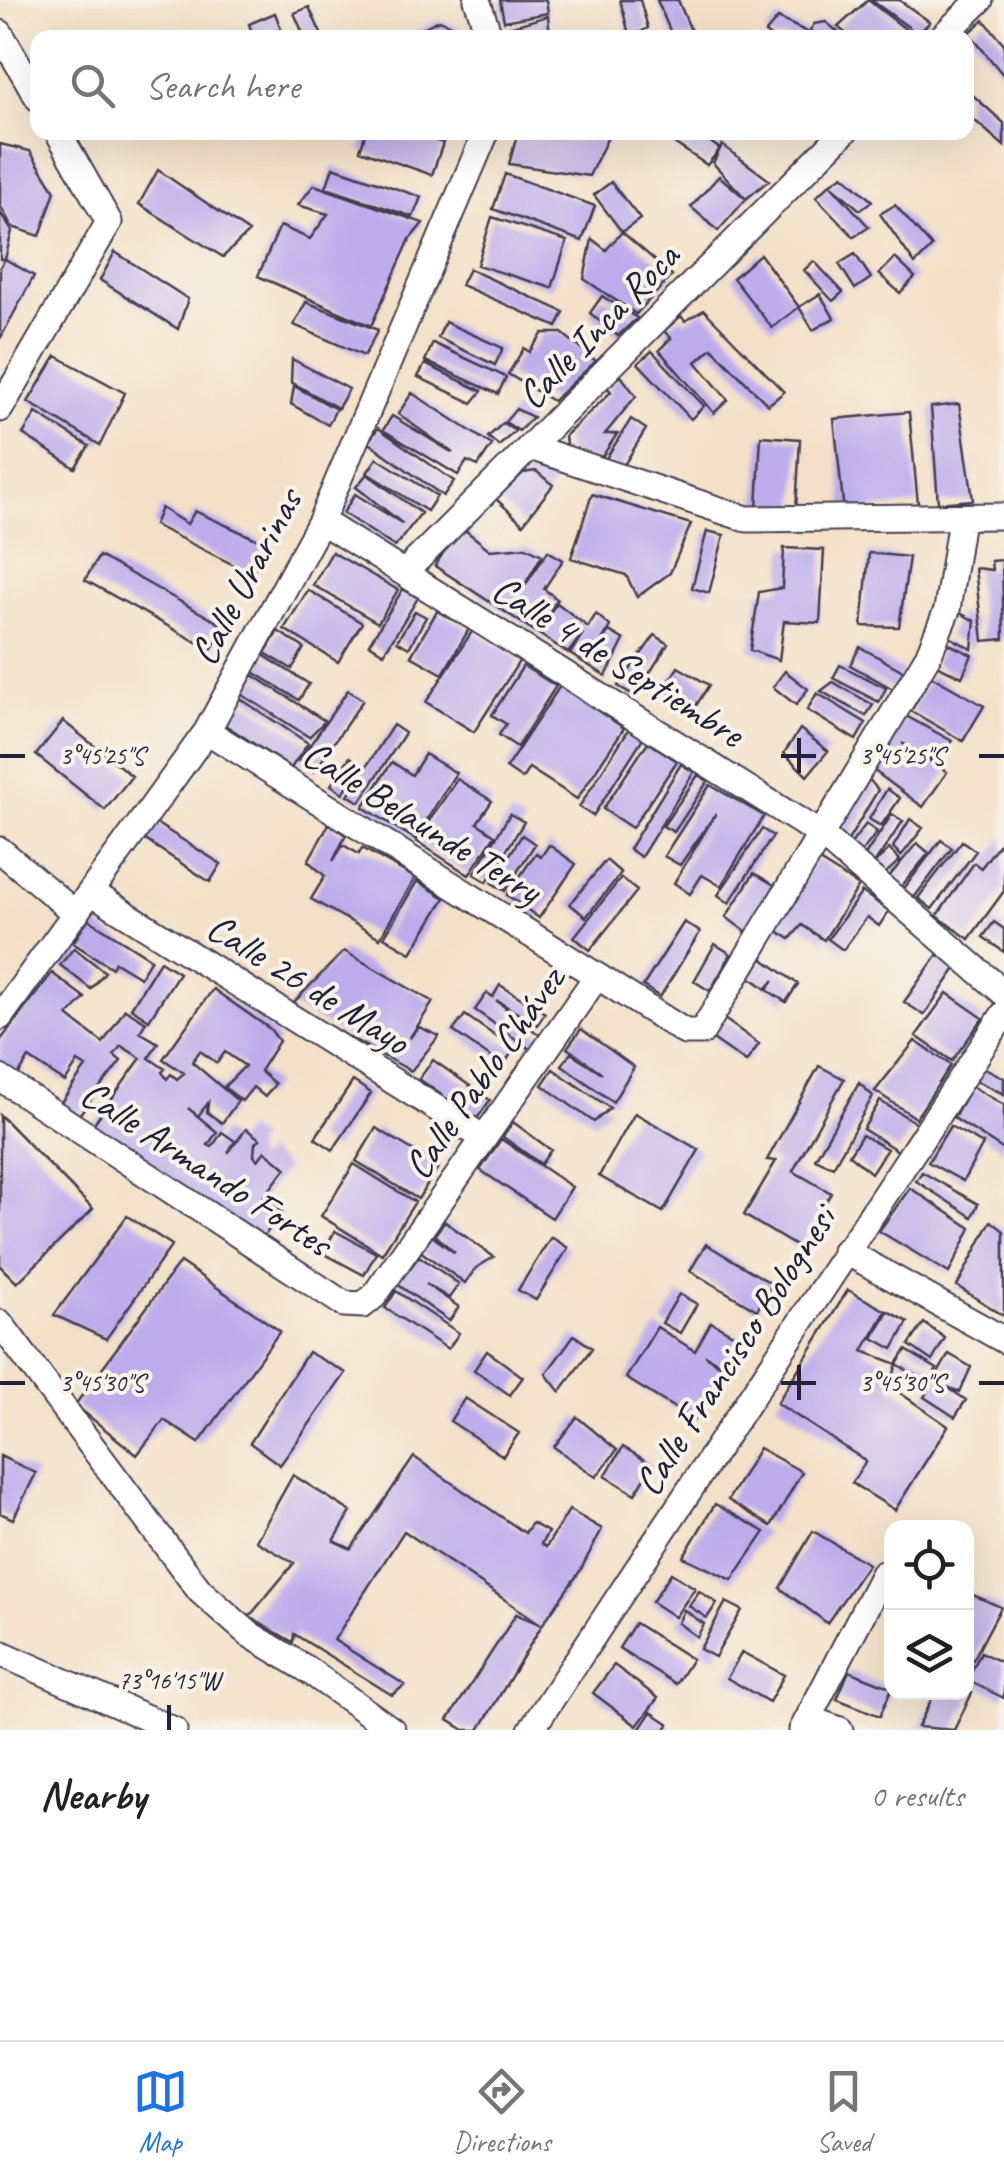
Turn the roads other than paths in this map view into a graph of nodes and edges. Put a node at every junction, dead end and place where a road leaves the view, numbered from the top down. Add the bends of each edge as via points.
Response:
1 (477, 0) edge
2 (980, 0) edge
3 (487, 30) edge
4 (949, 30) edge
5 (0, 33) edge
6 (30, 84) edge
7 (63, 140) edge
8 (483, 140) edge
9 (836, 140) edge
10 (0, 409) edge
11 (533, 448) junction
12 (1004, 516) edge
13 (960, 519) junction
14 (321, 521) junction
15 (406, 571) junction
16 (206, 731) junction
17 (820, 834) junction
18 (0, 850) edge
19 (91, 892) junction
20 (76, 914) junction
21 (597, 976) junction
22 (1004, 994) edge
23 (1004, 1014) edge
24 (0, 1017) edge
25 (0, 1078) edge
26 (484, 1138) junction
27 (846, 1251) junction
28 (374, 1296) joint
29 (0, 1323) edge
30 (1004, 1340) edge
31 (883, 1574) dead end
32 (0, 1653) edge
33 (806, 1724) edge
34 (174, 1730) edge
35 (392, 1730) edge
36 (531, 1730) edge
37 (840, 1730) edge

1 - 3 street
2 - 4 street
5 - 6 street
7 - 10 street via 110,222
8 - 14 street, Calle Urarinas
9 - 11 street, Calle Inca Roca
11 - 13 street via 748,518
11 - 15 street, Calle Inca Roca
12 - 13 street
13 - 17 street, Calle Pablo Chávez via 946,610 928,656
14 - 15 street, Calle 4 de Septiembre
14 - 16 street, Calle Urarinas
15 - 17 street, Calle 4 de Septiembre
16 - 19 street, Calle Urarinas
16 - 21 street, Calle Belaunde Terry
17 - 21 street, Calle Pablo Chávez via 702,1032 685,1032
17 - 22 street, Calle 4 de Septiembre
18 - 20 street
19 - 20 street, Calle Urarinas
19 - 26 street, Calle 26 de Mayo
20 - 24 street, Calle Urarinas
21 - 26 street, Calle Pablo Chávez
23 - 27 street, Calle Francisco Bolognesi
25 - 28 street, Calle Armando Fortes via 344,1304 363,1305
26 - 28 street, Calle Pablo Chávez
27 - 30 street
27 - 36 street, Calle Francisco Bolognesi
29 - 35 street via 200,1590 249,1634
31 - 33 street
32 - 34 street
33 - 37 street

